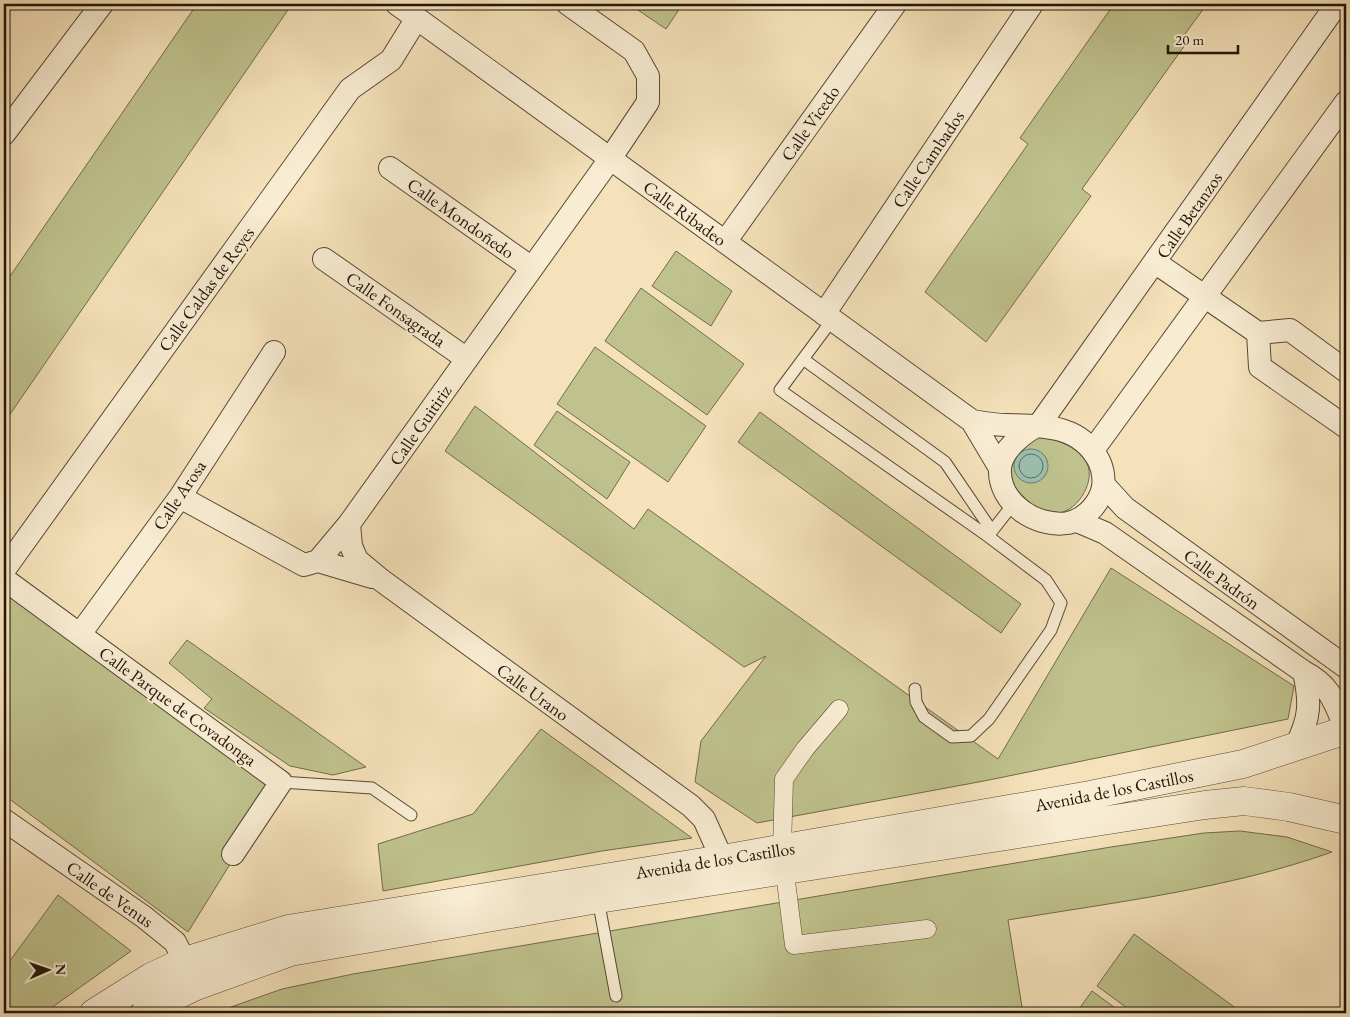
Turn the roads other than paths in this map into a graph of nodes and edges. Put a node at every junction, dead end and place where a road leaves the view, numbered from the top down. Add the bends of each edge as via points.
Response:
1 (102, 4) edge
2 (397, 4) edge
3 (568, 4) edge
4 (895, 4) edge
5 (1032, 4) edge
6 (1337, 4) edge
7 (417, 18) junction
8 (1346, 102) edge
9 (4, 134) edge
10 (610, 159) junction
11 (390, 168) dead end
12 (725, 242) junction
13 (324, 260) dead end
14 (1156, 263) junction
15 (532, 268) junction
16 (1206, 297) junction
17 (828, 316) junction
18 (1258, 333) junction
19 (274, 352) dead end
20 (467, 359) junction
21 (803, 359) junction
22 (1346, 371) edge
23 (972, 421) junction
24 (1040, 425) junction
25 (1346, 427) edge
26 (1093, 450) junction
27 (1000, 468) junction
28 (1104, 484) junction
29 (180, 497) junction
30 (1014, 503) junction
31 (1077, 521) junction
32 (349, 524) junction
33 (991, 534) junction
34 (318, 561) junction
35 (4, 570) edge
36 (4, 579) edge
37 (381, 580) junction
38 (80, 634) junction
39 (1346, 667) edge
40 (1304, 672) junction
41 (915, 689) dead end
42 (839, 709) dead end
43 (1346, 730) edge
44 (1296, 746) junction
45 (281, 782) junction
46 (411, 815) dead end
47 (4, 820) edge
48 (1346, 820) edge
49 (233, 854) dead end
50 (783, 859) junction
51 (723, 869) junction
52 (598, 899) junction
53 (927, 929) dead end
54 (185, 961) junction
55 (196, 986) junction
56 (616, 996) dead end
57 (94, 1013) edge
58 (145, 1013) edge

1 - 9 street
2 - 7 street, Calle Ribadeo
3 - 10 street, Calle Guitiriz via 634,51 648,76 648,102
4 - 12 street, Calle Vicedo
5 - 17 street, Calle Cambados
6 - 14 street, Calle Betanzos
7 - 10 street, Calle Ribadeo
7 - 35 street, Calle Caldas de Reyes via 391,60 350,89
8 - 16 street
10 - 12 street, Calle Ribadeo
10 - 15 street, Calle Guitiriz
11 - 15 street, Calle Mondoñedo
12 - 17 street, Calle Ribadeo
13 - 20 street, Calle Fonsagrada
14 - 16 street
14 - 24 street, Calle Betanzos
15 - 20 street, Calle Guitiriz
16 - 18 street
16 - 26 street
17 - 21 lane
17 - 23 street, Calle Ribadeo
18 - 22 street via 1290,330
18 - 25 street via 1260,366
19 - 29 street, Calle Arosa
20 - 32 street, Calle Guitiriz
21 - 33 lane via 945,462
21 - 33 lane via 780,390
23 - 24 street, Calle Ribadeo
23 - 27 street, Calle Ribadeo
24 - 26 street via 1071,434
24 - 27 street via 1028,430 1009,448
26 - 28 street via 1101,465
27 - 30 street via 1004,487
28 - 31 street via 1094,507
28 - 39 street, Calle Padrón via 1124,508
29 - 34 street via 304,565
29 - 38 street, Calle Arosa
30 - 31 street via 1028,517 1045,523
30 - 33 lane
31 - 40 street, Calle Padrón via 1105,533
32 - 34 street, Calle Guitiriz
32 - 37 street, Calle Urano via 351,546 357,560
33 - 41 lane via 1046,580 1061,603 1050,630 989,719 971,736 952,737 924,717 916,702
34 - 37 street
36 - 38 street, Calle Parque de Covadonga
37 - 51 street, Calle Urano via 691,806 704,819
38 - 45 street, Calle Parque de Covadonga
40 - 43 street, Calle Padrón via 1320,680 1334,701
40 - 44 street via 1310,710
42 - 50 street via 784,779
43 - 44 street, Avenida de los Castillos
44 - 50 street, Avenida de los Castillos via 1243,764
45 - 46 lane via 372,788
45 - 49 street
47 - 54 street, Calle de Venus via 144,917 175,942
48 - 50 street, Avenida de los Castillos via 1244,801
50 - 51 street, Avenida de los Castillos
50 - 53 street via 794,945
51 - 52 street, Avenida de los Castillos
51 - 54 street, Avenida de los Castillos via 288,929
52 - 55 street, Avenida de los Castillos via 290,952
52 - 56 lane
54 - 55 street, Calle de Venus
54 - 57 street, Avenida de los Castillos via 151,977
55 - 58 street, Avenida de los Castillos

